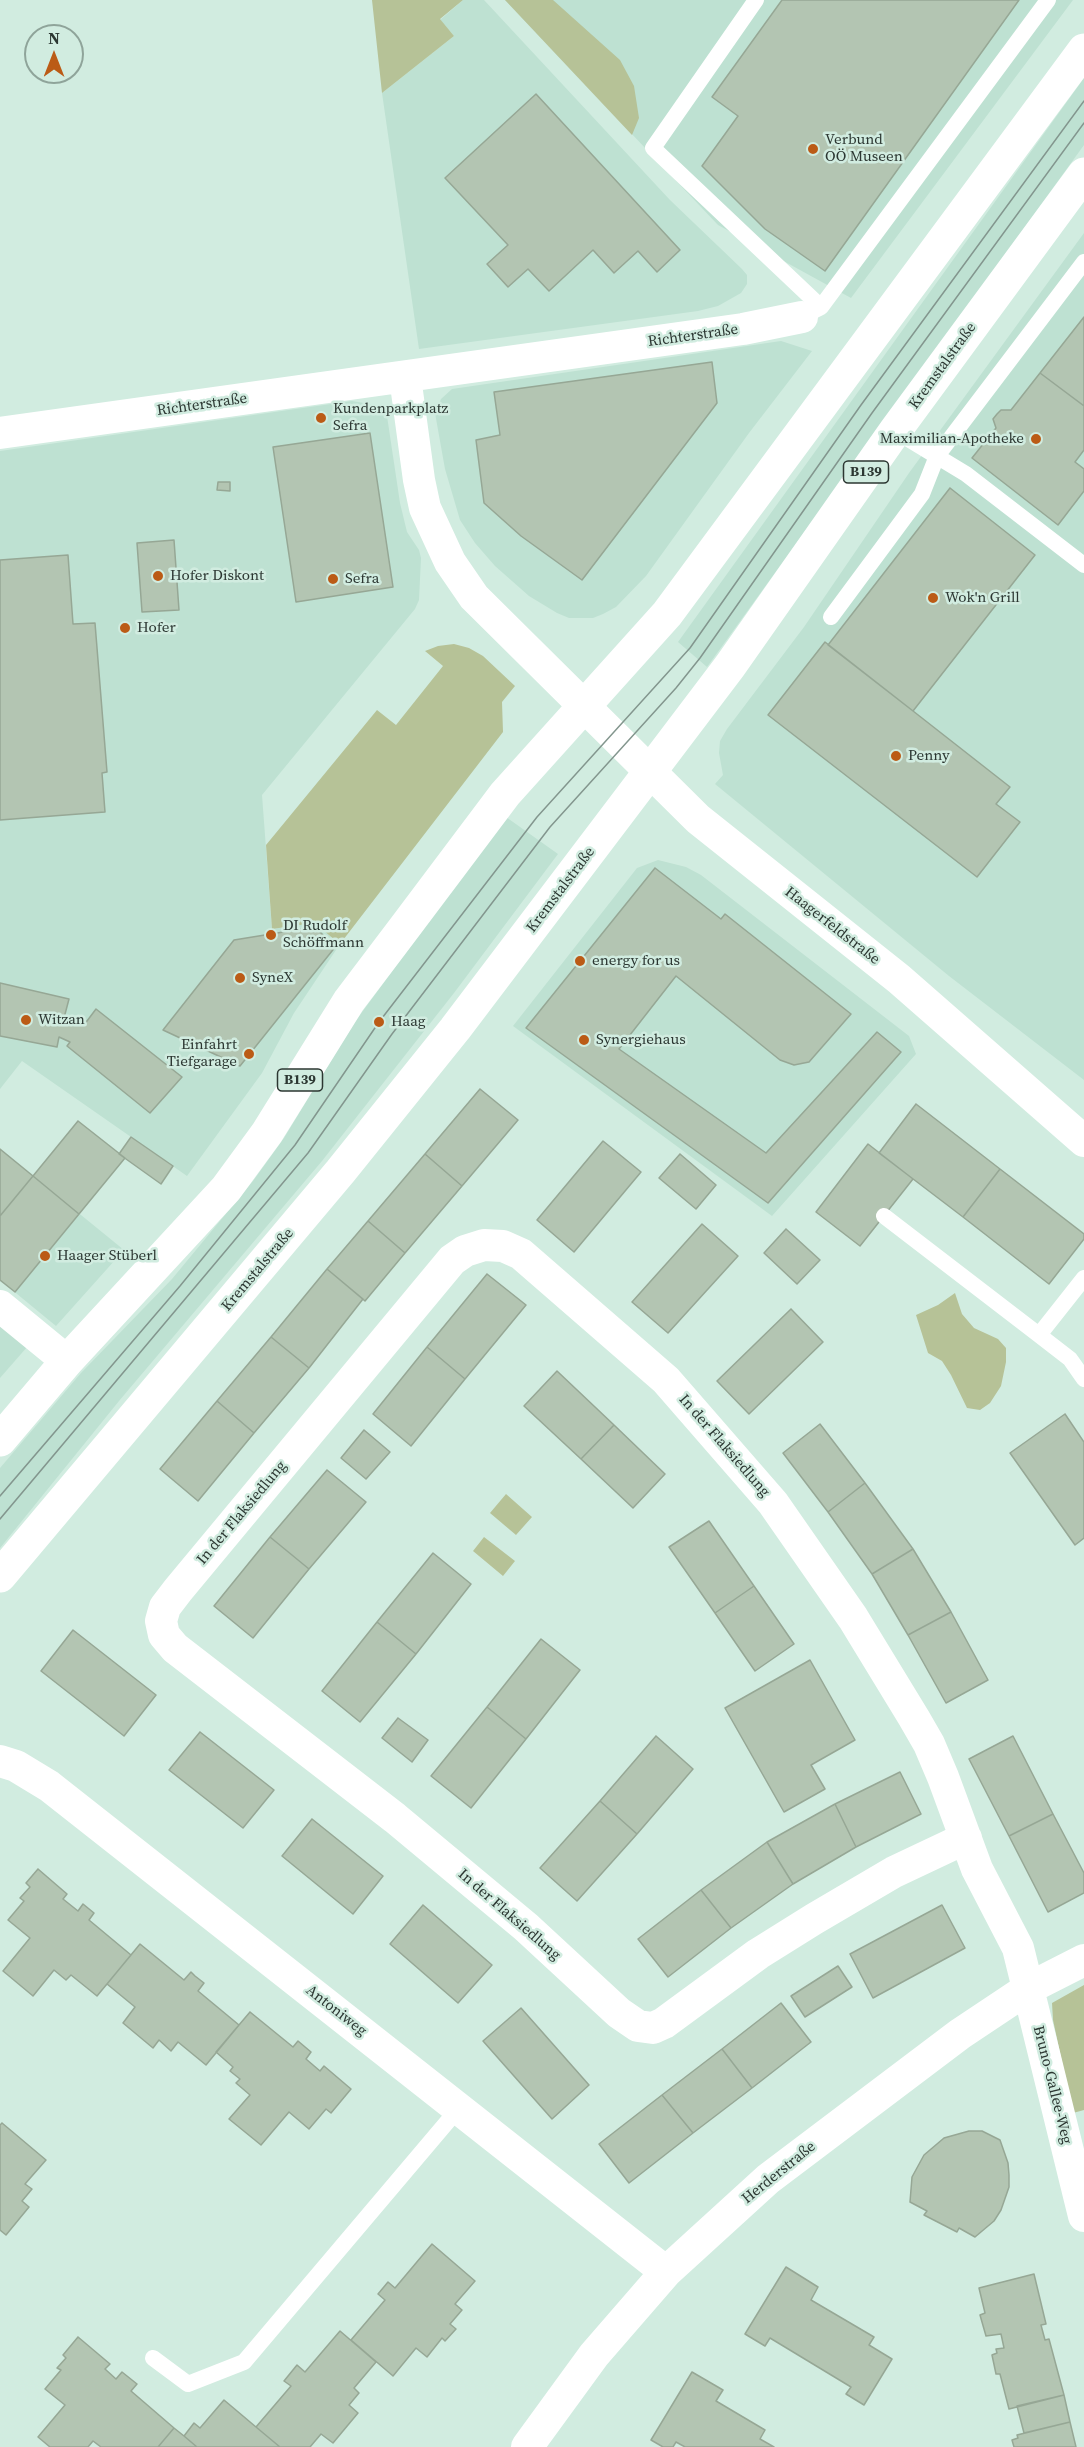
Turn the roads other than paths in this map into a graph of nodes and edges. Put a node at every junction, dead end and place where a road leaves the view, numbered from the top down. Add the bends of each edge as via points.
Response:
1 (756, 0) edge
2 (1048, 0) edge
3 (1084, 50) edge
4 (1084, 174) edge
5 (1084, 262) edge
6 (812, 312) junction
7 (405, 376) junction
8 (896, 431) junction
9 (0, 433) edge
10 (937, 456) junction
11 (1084, 565) edge
12 (831, 617) dead end
13 (584, 707) junction
14 (650, 772) junction
15 (1083, 1138) edge
16 (884, 1216) dead end
17 (1084, 1278) edge
18 (0, 1306) edge
19 (1039, 1335) junction
20 (67, 1361) junction
21 (1084, 1379) edge
22 (0, 1440) edge
23 (0, 1576) edge
24 (0, 1761) edge
25 (966, 1838) junction
26 (1084, 1960) edge
27 (1029, 1988) junction
28 (459, 2108) junction
29 (1084, 2216) edge
30 (666, 2272) junction
31 (153, 2358) dead end
32 (527, 2447) edge

1 - 6 lane via 652,148
2 - 6 lane
3 - 13 main road, B139 via 667,614
4 - 8 main road, Kremstalstraße / B139
5 - 10 lane
6 - 7 street, Richterstraße via 743,329
7 - 9 street, Richterstraße
7 - 13 street via 425,508 450,562 474,597
8 - 10 lane
8 - 14 main road, Kremstalstraße / B139
10 - 11 lane
10 - 12 lane via 922,494
13 - 14 street, Haagerfeldstraße
13 - 20 main road, B139 via 505,794 349,1001 267,1133 226,1189
14 - 15 street, Haagerfeldstraße via 698,819 899,979
14 - 23 main road, Kremstalstraße / B139 via 366,1140
16 - 19 lane
17 - 19 lane
18 - 20 street
19 - 21 lane via 1070,1359
20 - 22 main road, B139
24 - 28 street, Antoniweg via 49,1786
25 - 25 street, In der Flaksiedlung via 894,1872 814,1919 758,1954 664,2023 652,2028 638,2026 407,1828 175,1648 161,1621 165,1607 178,1590 452,1260 484,1245 503,1246 521,1254 666,1380 773,1503 853,1618 929,1744
25 - 27 street, In der Flaksiedlung via 977,1869 1018,1948
26 - 27 street, Herderstraße
27 - 29 street, Bruno-Gallee-Weg
27 - 30 street, Herderstraße via 960,2034 768,2179
28 - 30 street, Antoniweg
28 - 31 lane via 244,2362 189,2384
30 - 32 street, Herderstraße via 594,2355

